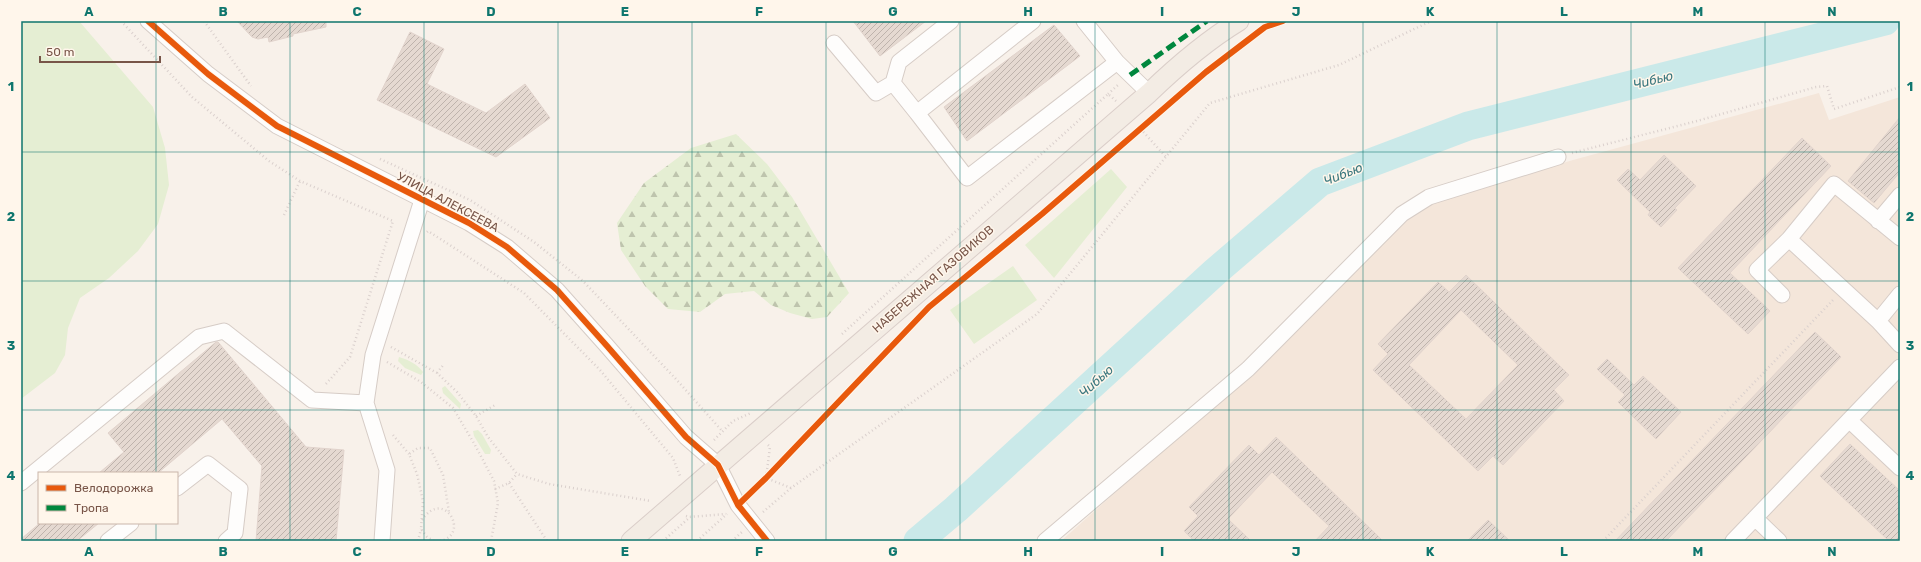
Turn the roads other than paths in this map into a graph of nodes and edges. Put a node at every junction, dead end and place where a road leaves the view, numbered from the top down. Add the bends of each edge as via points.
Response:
1 (148, 21) edge
2 (951, 21) edge
3 (1033, 21) edge
4 (1084, 21) edge
5 (1239, 21) edge
6 (834, 43) dead end
7 (1116, 62) junction
8 (893, 82) junction
9 (1149, 94) junction
10 (917, 113) junction
11 (1558, 157) road end
12 (1900, 195) edge
13 (422, 200) junction
14 (1878, 221) junction
15 (1900, 238) edge
16 (1789, 239) junction
17 (1900, 294) edge
18 (1782, 295) dead end
19 (1878, 321) junction
20 (1900, 345) edge
21 (1900, 367) edge
22 (366, 403) junction
23 (1850, 420) junction
24 (718, 465) junction
25 (1900, 468) edge
26 (21, 483) edge
27 (178, 487) edge
28 (1755, 518) junction
29 (130, 524) edge
30 (108, 541) edge
31 (226, 541) edge
32 (382, 541) edge
33 (631, 541) edge
34 (767, 541) edge
35 (1045, 541) edge
36 (1733, 541) edge
37 (1779, 541) edge

1 - 13 street, УЛИЦА АЛЕКСЕЕВА via 208,74 277,126
2 - 8 street via 899,62
3 - 10 street
4 - 7 street
5 - 9 main road, НАБЕРЕЖНАЯ ГАЗОВИКОВ via 1222,31 1173,70
6 - 8 street via 876,93
7 - 9 street
7 - 10 street via 967,178
8 - 10 street
9 - 24 main road, НАБЕРЕЖНАЯ ГАЗОВИКОВ
11 - 35 street via 1429,197 1402,214 1248,369
12 - 14 street
13 - 22 street via 373,355
13 - 24 street, УЛИЦА АЛЕКСЕЕВА via 469,223 508,247 557,290 686,437
14 - 15 street
14 - 16 street via 1834,184
16 - 18 street via 1757,270
16 - 19 street
17 - 19 street
19 - 20 street
21 - 23 street
22 - 26 street via 312,400 224,331 199,337
22 - 32 street via 387,470
23 - 25 street
23 - 28 street
24 - 33 main road, НАБЕРЕЖНАЯ ГАЗОВИКОВ
24 - 34 street via 733,509 747,527
27 - 31 street via 208,464 240,489 235,533
28 - 36 street
28 - 37 street
29 - 30 street

